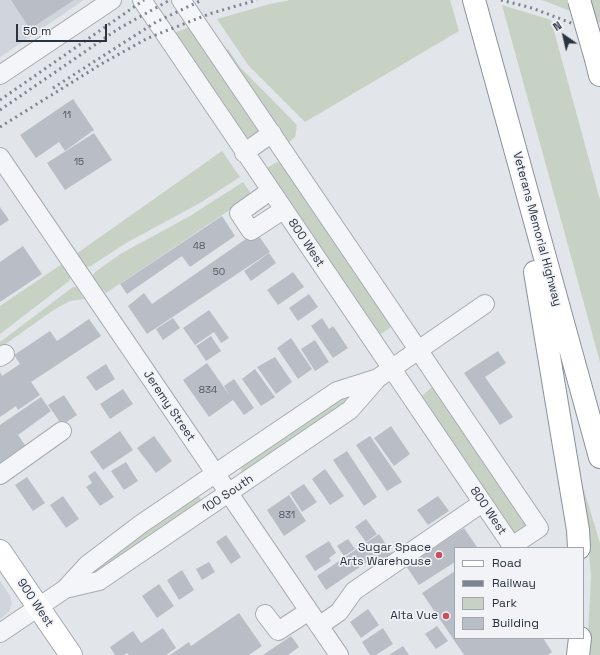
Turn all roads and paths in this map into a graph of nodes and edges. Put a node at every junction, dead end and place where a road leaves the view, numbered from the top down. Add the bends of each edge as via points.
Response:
1 (112, 0) edge
2 (142, 0) edge
3 (181, 0) edge
4 (474, 0) edge
5 (579, 0) edge
6 (586, 0) edge
7 (599, 58) edge
8 (0, 75) edge
9 (272, 133) junction
10 (516, 150) junction
11 (244, 153) junction
12 (0, 157) edge
13 (270, 191) junction
14 (283, 210) junction
15 (485, 304) dead end
16 (418, 350) junction
17 (384, 373) junction
18 (62, 431) dead end
19 (600, 457) edge
20 (215, 474) junction
21 (0, 475) edge
22 (229, 493) junction
23 (482, 503) junction
24 (579, 547) edge
25 (0, 551) edge
26 (65, 589) junction
27 (38, 607) junction
28 (309, 611) junction
29 (265, 614) dead end
30 (319, 626) junction
31 (0, 633) edge
32 (580, 639) edge
33 (70, 655) edge
34 (339, 655) edge
35 (578, 655) edge

1 - 8 street
2 - 11 street, 800 West
3 - 9 street, 800 West
4 - 10 main road, Veterans Memorial Highway
5 - 7 main road, bridge
6 - 7 main road
9 - 11 street
9 - 16 street, 800 West
10 - 19 main road, Veterans Memorial Highway
10 - 24 main road
11 - 13 street, 800 West
12 - 20 street, Jeremy Street
13 - 14 street, 800 West
13 - 14 street via 239,212 251,231
14 - 17 street, 800 West
15 - 16 street, 100 South
16 - 17 street, 100 South
16 - 23 street, 800 West via 539,528 512,546
17 - 20 street, 100 South via 337,391
17 - 22 street, 100 South via 350,410
17 - 23 street, 800 West
18 - 21 street
20 - 22 street, Jeremy Street
20 - 26 street, 100 South via 141,524 87,565
22 - 26 street, 100 South via 99,582
22 - 28 street, Jeremy Street
23 - 30 street via 354,591 339,612
25 - 27 main road, 900 West
26 - 27 street, 100 South
27 - 31 street, 100 South
27 - 33 main road, 900 West
28 - 29 street via 278,630
28 - 30 street, Jeremy Street
30 - 34 street, Jeremy Street
32 - 35 main road

